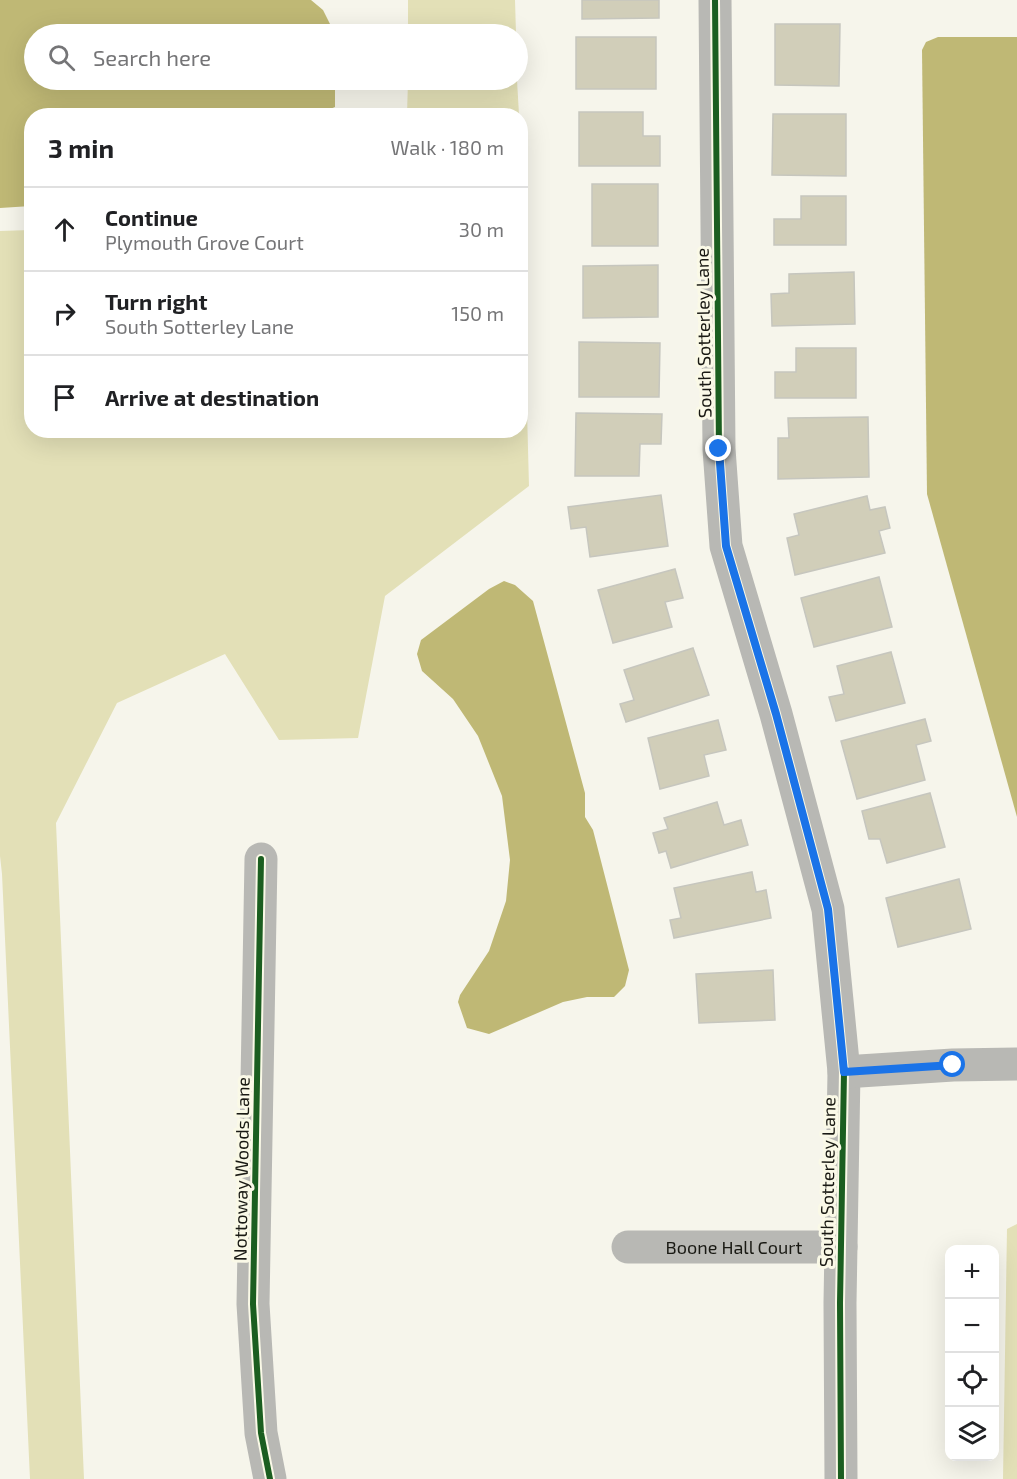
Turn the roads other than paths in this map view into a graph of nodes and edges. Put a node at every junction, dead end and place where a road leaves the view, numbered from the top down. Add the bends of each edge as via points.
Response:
1 (715, 0) edge
2 (261, 859) dead end
3 (1017, 1064) edge
4 (844, 1072) junction
5 (628, 1247) dead end
6 (841, 1247) junction
7 (270, 1479) edge
8 (841, 1479) edge

1 - 4 street, South Sotterley Lane via 719,449 726,546 828,909
2 - 7 street, Nottoway Woods Lane via 253,1304 261,1433
3 - 4 street
4 - 6 street, South Sotterley Lane
5 - 6 street, Boone Hall Court
6 - 8 street, South Sotterley Lane

